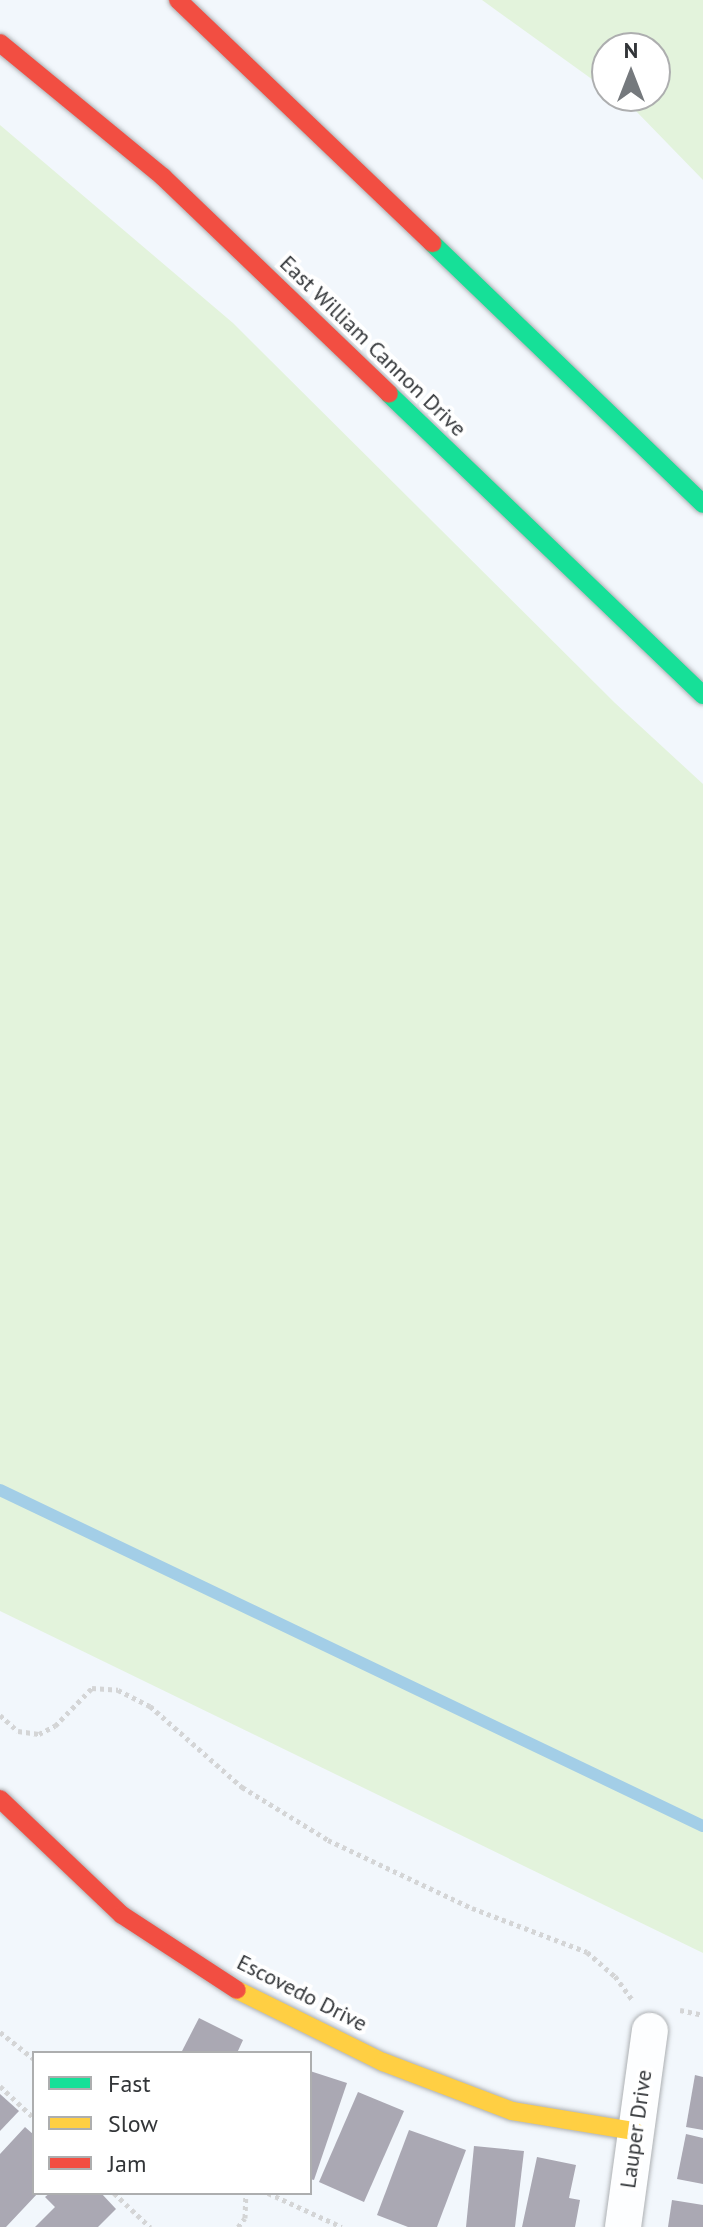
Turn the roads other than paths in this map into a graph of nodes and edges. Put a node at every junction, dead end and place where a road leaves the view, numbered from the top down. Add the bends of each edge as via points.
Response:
1 (178, 0) edge
2 (0, 43) edge
3 (703, 504) edge
4 (703, 695) edge
5 (0, 1799) edge
6 (653, 2013) road end
7 (634, 2131) junction
8 (623, 2227) edge

1 - 3 street
2 - 4 street, East William Cannon Drive via 163,177
5 - 7 street, Escovedo Drive via 122,1915 247,1996 383,2062 512,2111
6 - 7 street, Lauper Drive
7 - 8 street, Lauper Drive

